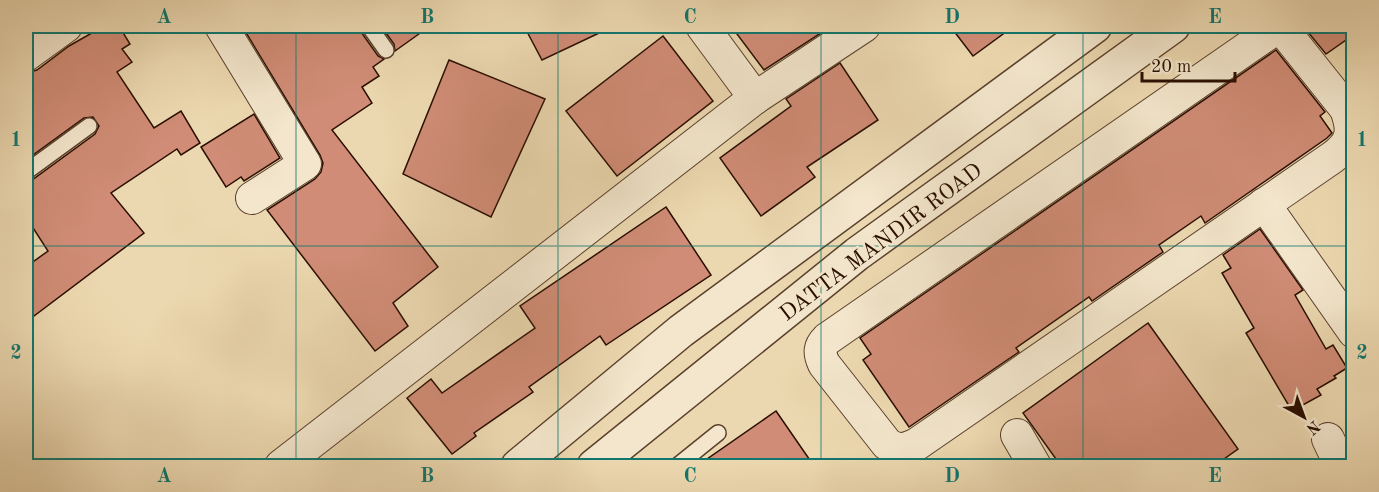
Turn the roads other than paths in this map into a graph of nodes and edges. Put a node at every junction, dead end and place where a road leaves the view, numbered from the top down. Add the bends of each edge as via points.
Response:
1 (66, 26) edge
2 (221, 26) edge
3 (369, 26) edge
4 (702, 26) edge
5 (864, 26) edge
6 (1095, 26) edge
7 (1173, 26) edge
8 (1279, 26) edge
9 (386, 50) dead end
10 (26, 55) edge
11 (755, 98) junction
12 (1350, 106) edge
13 (89, 126) dead end
14 (26, 172) edge
15 (252, 198) dead end
16 (1264, 204) junction
17 (1351, 323) edge
18 (718, 433) dead end
19 (1017, 435) dead end
20 (1337, 457) edge
21 (1353, 458) edge
22 (280, 466) edge
23 (518, 466) edge
24 (594, 466) edge
25 (677, 466) edge
26 (1035, 466) edge

1 - 10 street
2 - 15 street via 305,164
3 - 9 lane
4 - 11 street
5 - 11 street
6 - 23 street, DATTA MANDIR ROAD via 681,331
7 - 24 street, DATTA MANDIR ROAD via 857,254
8 - 12 street
8 - 16 street via 828,339 820,354 887,444 896,450 906,449
11 - 22 street
12 - 16 street via 1351,135 1344,149
13 - 14 lane
16 - 17 street
18 - 25 lane
19 - 26 street
20 - 21 street

